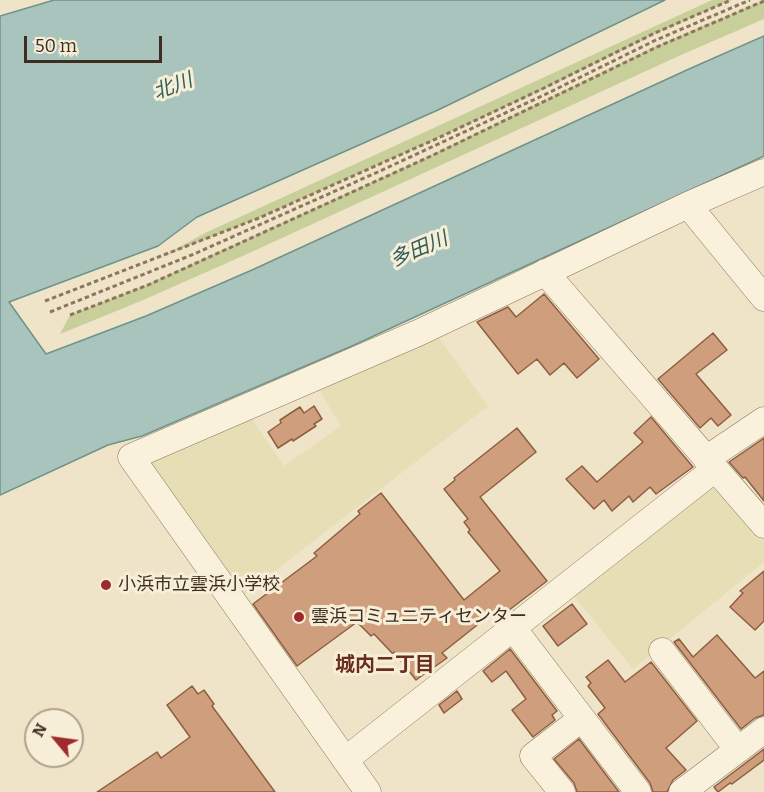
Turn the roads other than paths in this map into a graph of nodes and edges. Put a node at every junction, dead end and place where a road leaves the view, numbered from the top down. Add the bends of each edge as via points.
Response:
1 (764, 171) edge
2 (688, 205) junction
3 (545, 272) junction
4 (764, 298) edge
5 (764, 420) edge
6 (711, 464) junction
7 (764, 525) edge
8 (513, 628) junction
9 (663, 651) dead end
10 (581, 719) junction
11 (764, 730) edge
12 (738, 750) junction
13 (345, 760) junction
14 (368, 792) edge
15 (562, 792) edge
16 (638, 792) edge
17 (682, 792) edge

1 - 2 street
2 - 3 street
2 - 4 street
3 - 6 street
3 - 13 street via 418,333 131,457
5 - 6 street
6 - 7 street
6 - 8 street
8 - 10 street
8 - 13 street
9 - 12 street
10 - 15 street via 534,756
10 - 16 street
11 - 12 street
12 - 17 street
13 - 14 street

